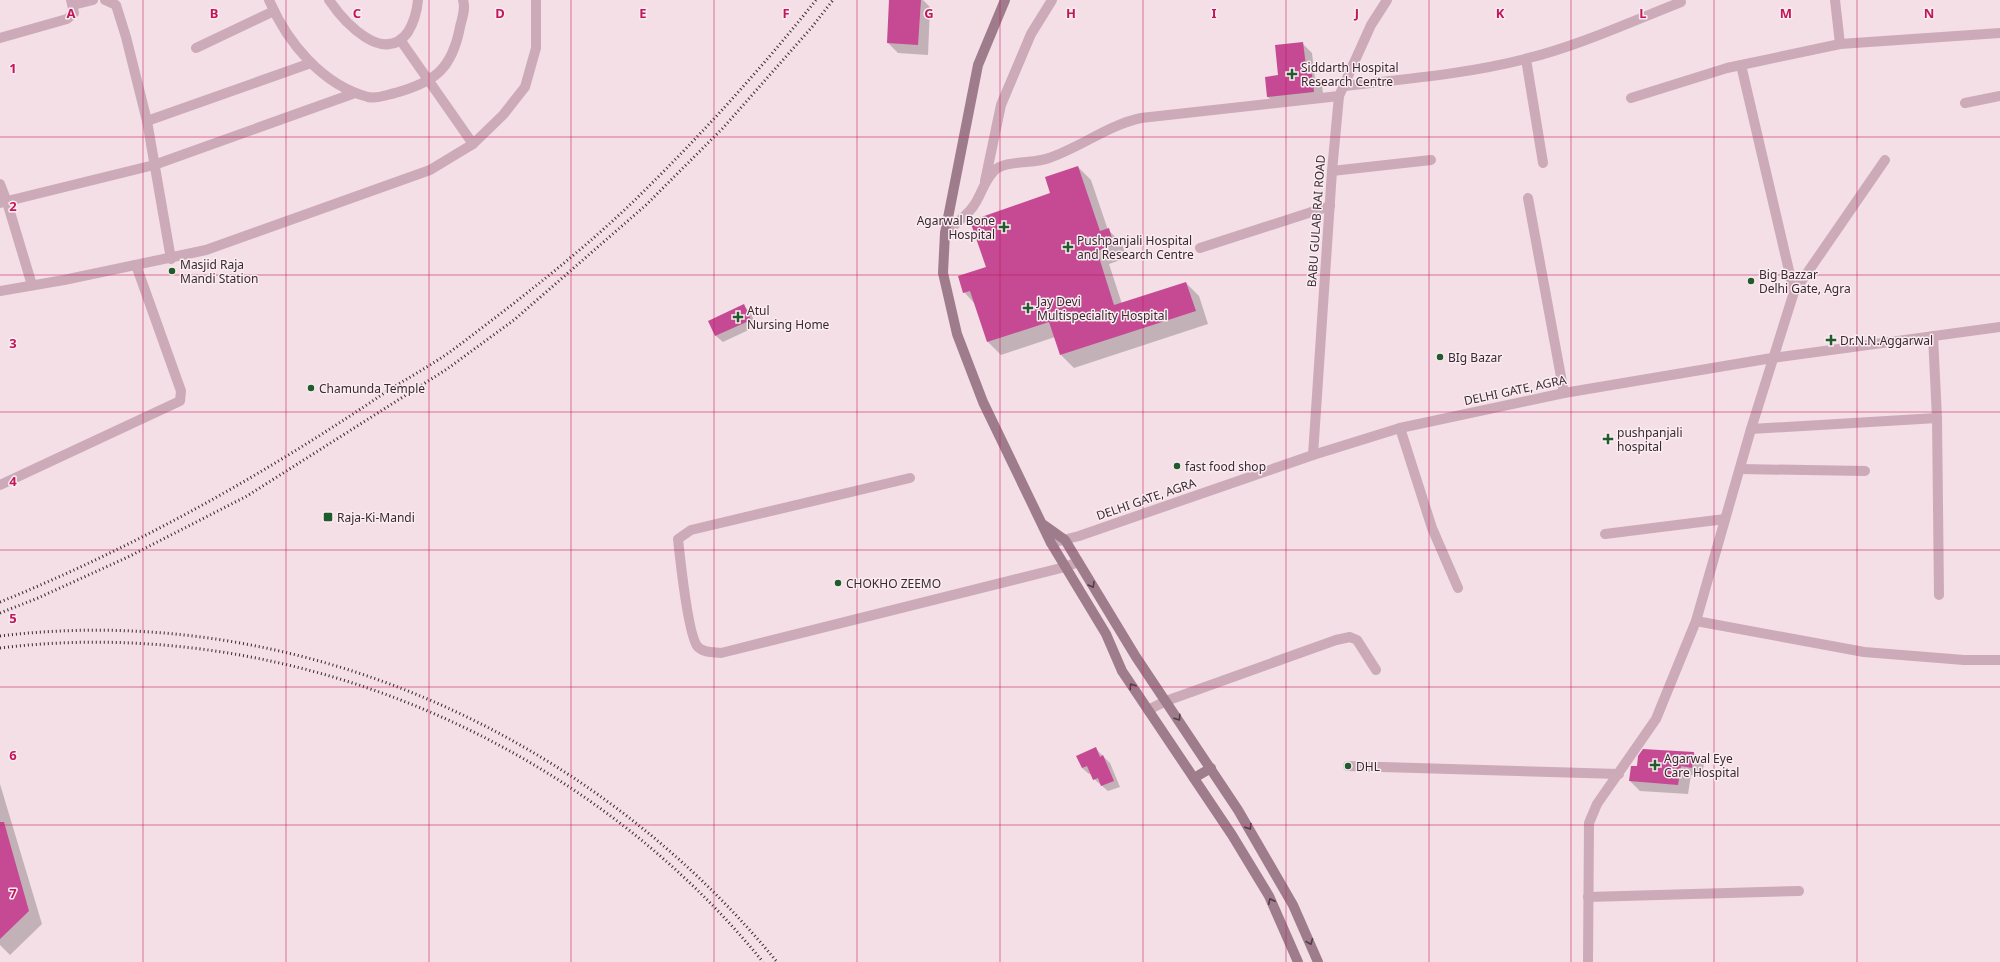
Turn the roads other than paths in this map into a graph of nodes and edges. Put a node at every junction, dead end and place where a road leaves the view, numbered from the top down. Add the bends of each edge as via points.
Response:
1 (93, 0) edge
2 (105, 0) edge
3 (269, 0) edge
4 (329, 0) edge
5 (418, 0) edge
6 (463, 0) edge
7 (536, 0) edge
8 (1005, 0) edge
9 (1052, 0) edge
10 (1387, 0) edge
11 (1835, 0) edge
12 (72, 2) edge
13 (1681, 2) dead end
14 (274, 11) junction
15 (2000, 33) edge
16 (0, 38) edge
17 (401, 41) junction
18 (1840, 44) junction
19 (196, 48) dead end
20 (1526, 59) junction
21 (311, 63) junction
22 (1741, 65) junction
23 (429, 80) junction
24 (1345, 86) junction
25 (356, 92) junction
26 (1340, 96) junction
27 (2000, 96) edge
28 (1631, 98) dead end
29 (1965, 102) dead end
30 (147, 121) junction
31 (473, 144) junction
32 (1431, 160) dead end
33 (1885, 160) dead end
34 (1543, 163) dead end
35 (154, 165) junction
36 (1332, 171) junction
37 (0, 184) edge
38 (984, 184) junction
39 (1528, 198) dead end
40 (4, 202) edge
41 (1330, 206) junction
42 (945, 233) junction
43 (1200, 248) dead end
44 (170, 259) junction
45 (136, 265) junction
46 (32, 285) junction
47 (0, 291) edge
48 (1794, 292) junction
49 (2000, 327) edge
50 (1933, 336) junction
51 (1772, 358) junction
52 (1564, 393) junction
53 (1937, 418) junction
54 (1400, 428) junction
55 (1751, 429) junction
56 (1313, 455) junction
57 (1740, 469) junction
58 (1864, 471) dead end
59 (910, 478) dead end
60 (0, 485) edge
61 (1725, 519) junction
62 (1042, 524) junction
63 (1605, 534) dead end
64 (1065, 540) junction
65 (1051, 544) junction
66 (1078, 562) junction
67 (1065, 567) junction
68 (1458, 588) dead end
69 (1939, 595) dead end
70 (1696, 621) junction
71 (2000, 660) edge
72 (1376, 670) dead end
73 (1166, 701) junction
74 (1148, 710) junction
75 (1348, 766) dead end
76 (1211, 768) junction
77 (1619, 774) junction
78 (1194, 778) junction
79 (1799, 891) dead end
80 (1588, 897) junction
81 (1298, 962) edge
82 (1318, 962) edge
83 (1588, 962) edge

1 - 12 street
2 - 30 street via 116,5 118,9
3 - 14 street
4 - 17 street via 355,31 377,44
5 - 17 street via 411,26
6 - 23 street via 465,5 460,30 451,57 438,74
7 - 31 street via 536,48 525,87 503,116
8 - 42 main road via 978,65
9 - 38 street via 1031,34 1001,105
10 - 24 street, BABU GULAB RAI ROAD via 1371,25
11 - 18 street
12 - 16 street via 74,13 67,19
13 - 20 street via 1590,38
14 - 19 street
14 - 21 street via 290,38
15 - 18 street
17 - 23 street
18 - 22 street
20 - 24 street via 1466,71
20 - 34 street
21 - 25 street via 330,79
21 - 30 street
22 - 28 street
22 - 48 street
23 - 25 street via 406,90 375,98
23 - 31 street
24 - 26 street, BABU GULAB RAI ROAD
25 - 35 street
26 - 36 street, BABU GULAB RAI ROAD
26 - 38 street via 1130,120 1049,158 1032,163 1004,165 994,170
27 - 29 street
30 - 35 street
31 - 44 street via 430,170 206,250
32 - 36 street
33 - 48 street
35 - 40 street
35 - 44 street
36 - 41 street, BABU GULAB RAI ROAD
37 - 40 street
38 - 42 street via 972,209
39 - 52 street
40 - 46 street
41 - 43 street
41 - 56 street, BABU GULAB RAI ROAD
42 - 62 main road via 943,273 958,334 983,402
44 - 45 street
45 - 46 street
45 - 60 street via 181,391 180,401
46 - 47 street
48 - 51 street
49 - 50 street, DELHI GATE, AGRA
50 - 51 street, DELHI GATE, AGRA
50 - 53 street
51 - 52 street, DELHI GATE, AGRA
51 - 55 street
52 - 54 street, DELHI GATE, AGRA
53 - 55 street
53 - 69 street
54 - 56 street, DELHI GATE, AGRA
54 - 68 street via 1432,528
55 - 57 street
56 - 64 street, DELHI GATE, AGRA
57 - 58 street
57 - 61 street
59 - 67 street via 691,530 681,535 678,539 692,633 698,647 707,652 721,653
61 - 63 street
61 - 70 street
62 - 64 main road
62 - 65 main road
64 - 65 street, DELHI GATE, AGRA
64 - 66 main road
65 - 67 main road
66 - 67 street
66 -> 73 main road
74 -> 67 main road via 1122,671 1106,634
70 - 71 street via 1864,652 1964,660
70 - 77 street via 1656,719
72 - 73 street via 1357,640 1350,637
73 - 74 street
73 -> 76 main road
74 - 78 main road
75 - 77 street
76 - 78 main road
76 -> 82 main road via 1258,841 1294,905
77 - 80 street via 1597,804 1589,823
81 -> 78 main road via 1269,896
79 - 80 street
80 - 83 street

